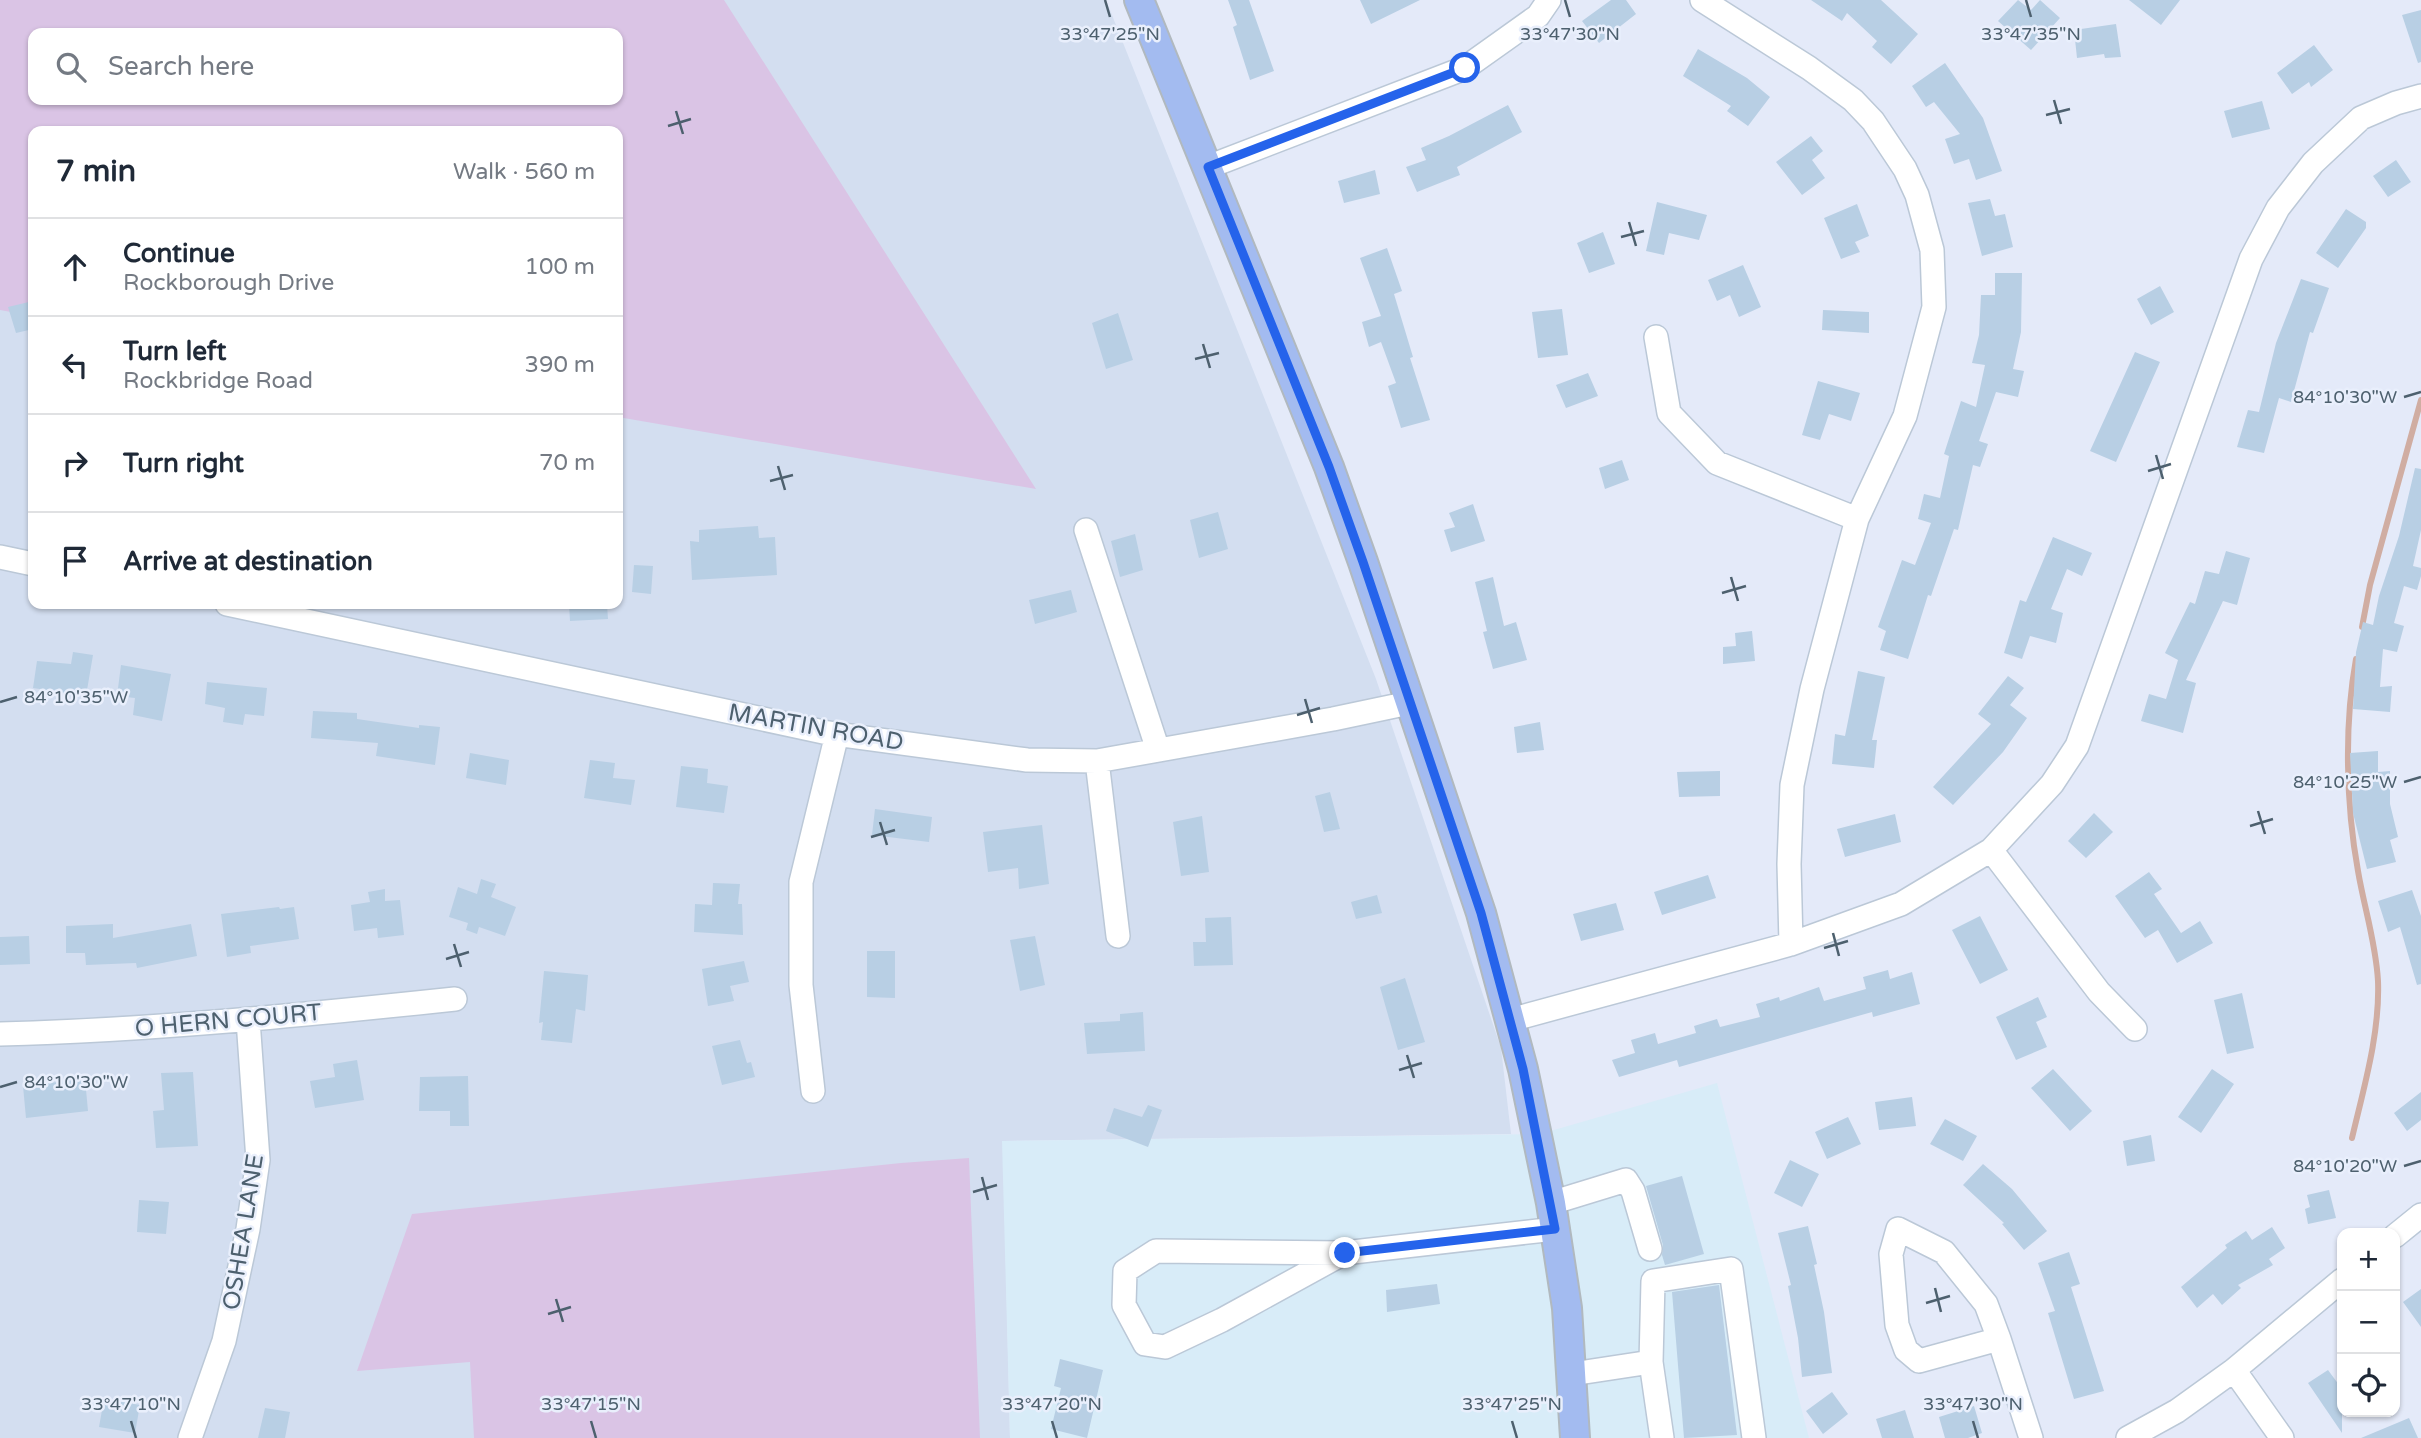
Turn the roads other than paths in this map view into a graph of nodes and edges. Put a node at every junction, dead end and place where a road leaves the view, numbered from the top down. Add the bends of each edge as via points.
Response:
1 (1139, 0) edge
2 (1549, 0) edge
3 (1702, 0) edge
4 (2421, 96) edge
5 (1208, 167) junction
6 (1656, 337) dead end
7 (1857, 519) junction
8 (1086, 530) dead end
9 (0, 557) edge
10 (28, 563) edge
11 (250, 609) edge
12 (1409, 703) junction
13 (837, 734) junction
14 (1158, 750) junction
15 (1097, 761) junction
16 (1991, 850) junction
17 (1118, 936) dead end
18 (1791, 944) junction
19 (455, 999) dead end
20 (248, 1020) junction
21 (1510, 1020) junction
22 (2135, 1029) dead end
23 (0, 1034) edge
24 (813, 1091) dead end
25 (2421, 1215) edge
26 (1553, 1216) junction
27 (2400, 1232) edge
28 (1650, 1249) dead end
29 (1345, 1253) junction
30 (2337, 1284) edge
31 (1999, 1339) junction
32 (1651, 1362) junction
33 (2235, 1370) junction
34 (1572, 1374) junction
35 (190, 1438) edge
36 (1575, 1438) edge
37 (1662, 1438) edge
38 (1754, 1438) edge
39 (2031, 1438) edge
40 (2128, 1438) edge
41 (2282, 1438) edge

1 - 5 main road
2 - 5 street via 1538,16 1465,68
3 - 7 street via 1853,100 1891,144 1926,222 1934,307 1905,416
4 - 16 street via 2361,118 2313,163 2278,208 2251,259 2077,746 2052,784
5 - 12 main road via 1329,467
6 - 7 street via 1669,413 1717,463
7 - 18 street via 1792,785
8 - 14 street
9 - 10 street
11 - 13 street, MARTIN ROAD
12 - 14 street, MARTIN ROAD
12 - 21 main road via 1481,913
13 - 15 street, MARTIN ROAD via 1027,760
13 - 24 street via 801,882 801,985
14 - 15 street, MARTIN ROAD
15 - 17 street
16 - 18 street via 1901,904
16 - 22 street via 2099,992
18 - 21 street
19 - 20 street, O HERN COURT
20 - 23 street, O HERN COURT
20 - 35 street, OSHEA LANE via 258,1160 224,1341
21 - 26 main road
25 - 27 street
26 - 28 street via 1626,1180
26 - 29 street
26 - 34 main road
29 - 29 street via 1156,1251 1125,1270 1124,1305 1145,1343 1165,1346
30 - 33 street
31 - 31 street via 1986,1304 1944,1252 1898,1229 1891,1254 1898,1325 1906,1350 1919,1361
31 - 39 street
32 - 34 street
32 - 37 street
32 - 38 street via 1653,1281 1731,1269
33 - 40 street
33 - 41 street
34 - 36 main road

